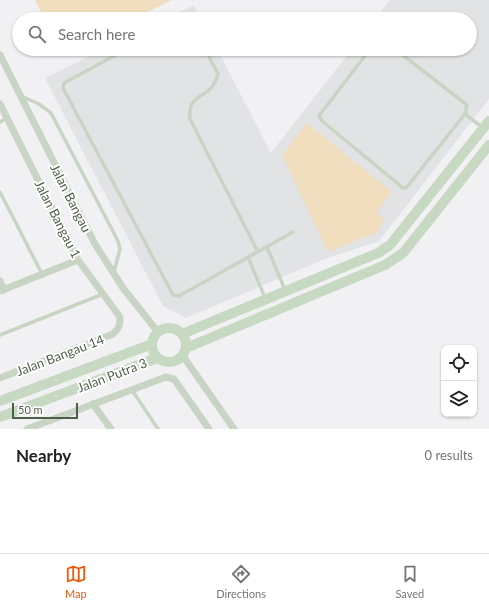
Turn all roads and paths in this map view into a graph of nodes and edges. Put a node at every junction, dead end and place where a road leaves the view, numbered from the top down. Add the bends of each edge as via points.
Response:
1 (0, 55) edge
2 (114, 56) edge
3 (209, 56) edge
4 (365, 56) edge
5 (404, 56) edge
6 (18, 94) junction
7 (0, 104) edge
8 (465, 114) junction
9 (3, 120) edge
10 (486, 124) edge
11 (489, 145) edge
12 (0, 192) edge
13 (293, 232) dead end
14 (267, 247) junction
15 (258, 252) junction
16 (248, 257) junction
17 (78, 260) junction
18 (114, 273) junction
19 (42, 274) junction
20 (0, 281) edge
21 (2, 291) edge
22 (285, 292) junction
23 (103, 294) junction
24 (265, 299) junction
25 (118, 330) joint
26 (158, 332) junction
27 (182, 334) junction
28 (0, 335) edge
29 (152, 344) junction
30 (184, 352) junction
31 (156, 358) junction
32 (0, 378) edge
33 (131, 389) junction
34 (0, 401) edge
35 (92, 404) junction
36 (0, 417) edge
37 (27, 429) edge
38 (111, 429) edge
39 (158, 429) edge
40 (209, 429) edge
41 (234, 429) edge

1 - 6 street, Jalan Bangau
2 - 16 lane via 64,82 63,88 173,295 179,296
3 - 15 lane via 218,74 216,83 212,90 193,101 189,110 190,119
4 - 8 lane via 319,116 403,188 406,188
5 - 8 lane via 467,105
6 - 18 street, Jalan Bangau via 95,244
6 - 18 lane via 51,113 118,241 120,249
7 - 9 street, Jalan Bangau 1
8 - 10 lane
9 - 17 street, Jalan Bangau 1
10 - 22 street via 390,245 378,254
11 - 30 street, Jalan Putra 3 via 403,253 385,265
12 - 19 lane
13 - 14 lane
14 - 15 lane
14 - 22 lane
15 - 16 lane
16 - 24 lane
17 - 19 street
17 - 23 street, Jalan Bangau 1
18 - 26 street, Jalan Bangau
19 - 21 street
20 - 21 street
22 - 24 street
23 - 25 street, Jalan Bangau 1 via 120,317
23 - 28 lane
24 - 27 street
25 - 32 street, Jalan Bangau 14
26 - 27 street via 168,328
26 - 29 street, Jalan Putra 3
27 - 30 street
29 - 31 street, Jalan Putra 3
29 - 34 street, Jalan Putra 3
30 - 31 street, Jalan Putra 3 via 173,362
30 - 41 street
31 - 36 street, Jalan Putra 3
33 - 35 street
33 - 39 lane
33 - 40 street via 160,378 174,379
35 - 37 street
35 - 38 street

